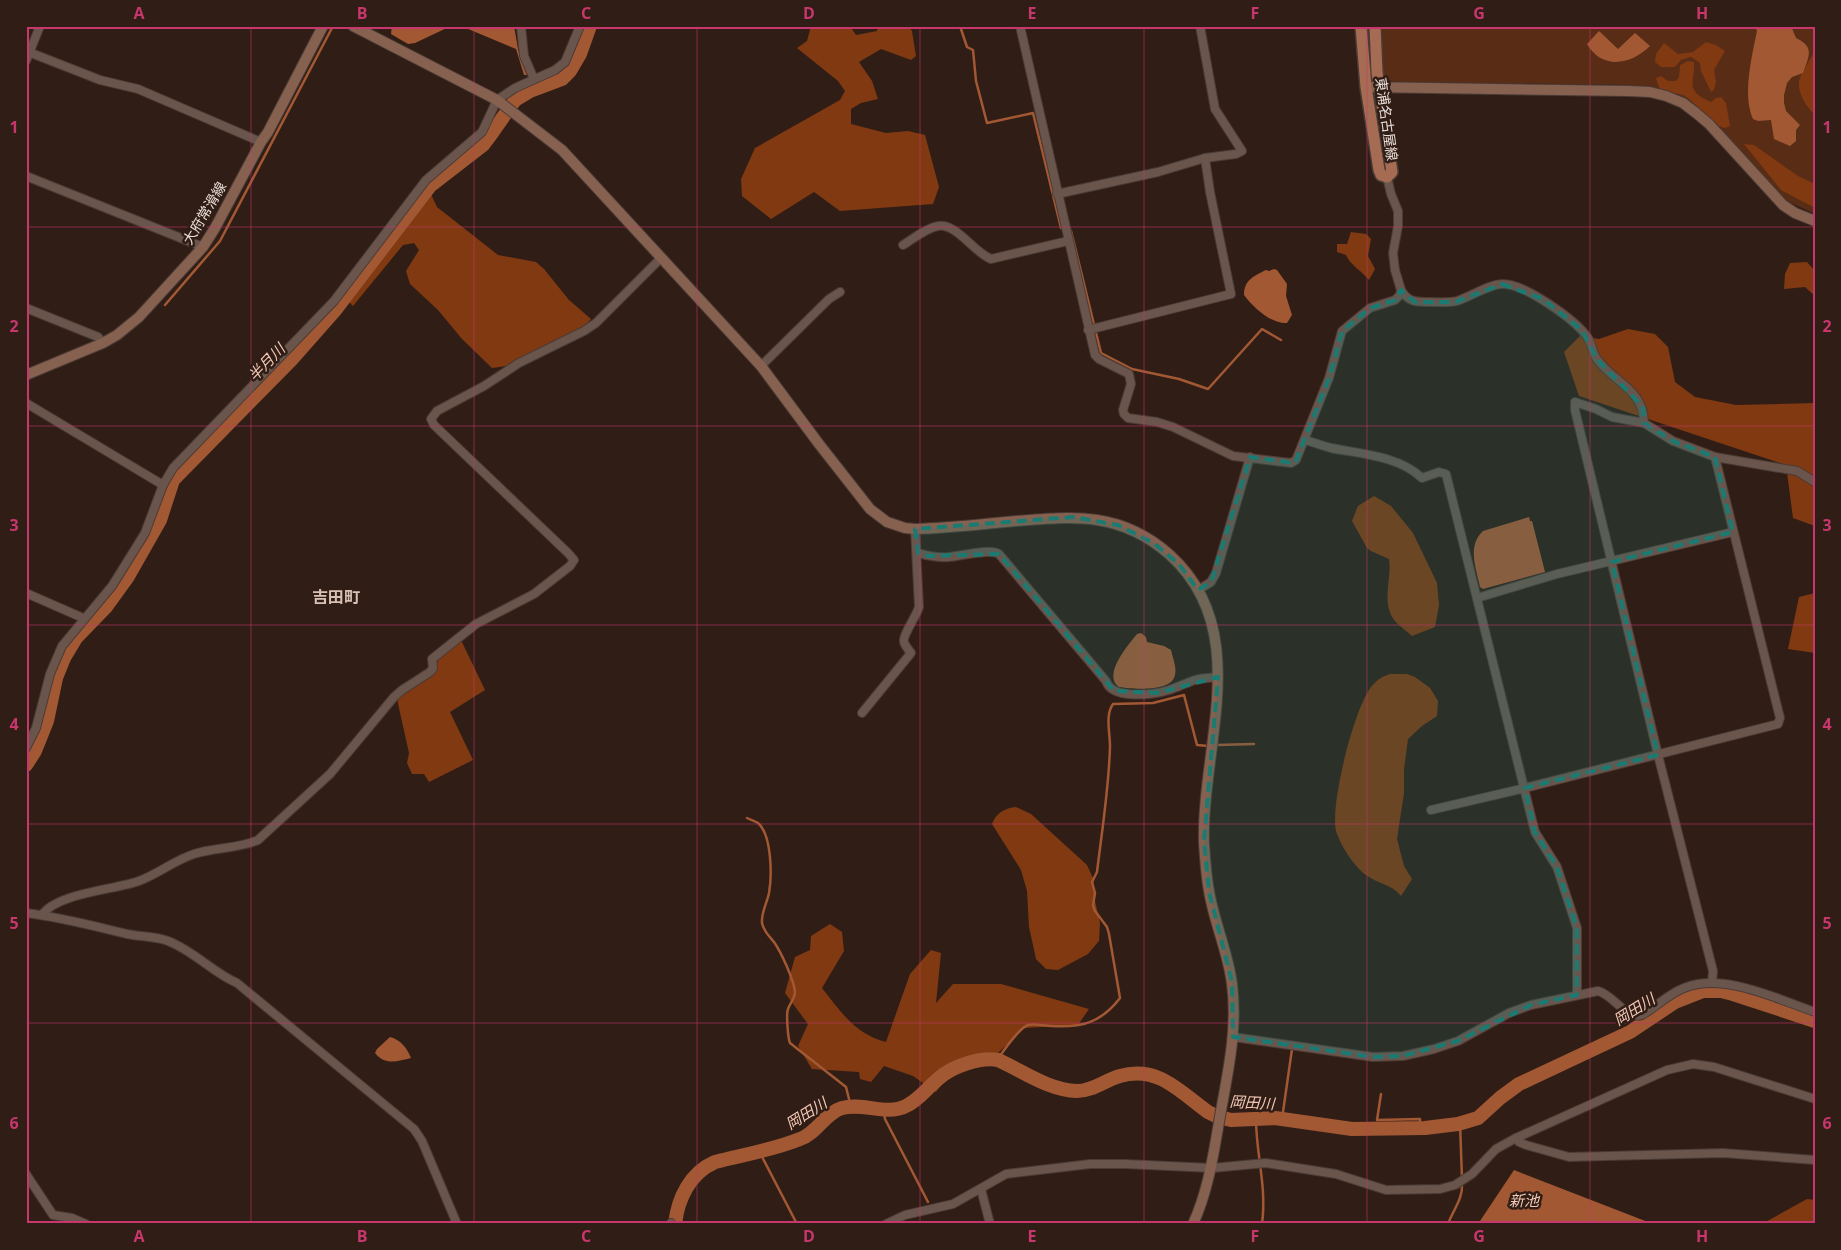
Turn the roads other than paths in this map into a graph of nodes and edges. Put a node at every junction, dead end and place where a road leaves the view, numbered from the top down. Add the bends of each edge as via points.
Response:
1 (40, 26) edge
2 (323, 26) edge
3 (353, 26) edge
4 (521, 26) edge
5 (580, 26) edge
6 (1020, 26) edge
7 (1200, 26) edge
8 (1361, 26) edge
9 (1375, 26) edge
10 (28, 52) edge
11 (26, 61) edge
12 (534, 79) junction
13 (1366, 87) junction
14 (1379, 87) junction
15 (500, 102) junction
16 (261, 142) junction
17 (1205, 158) junction
18 (26, 176) edge
19 (1387, 177) junction
20 (1057, 194) junction
21 (1815, 221) edge
22 (1068, 242) junction
23 (903, 245) dead end
24 (203, 247) junction
25 (661, 258) junction
26 (1401, 290) junction
27 (840, 292) dead end
28 (26, 308) edge
29 (1088, 330) junction
30 (103, 343) junction
31 (761, 366) junction
32 (26, 375) edge
33 (26, 403) edge
34 (1644, 423) junction
35 (1305, 440) junction
36 (1250, 457) junction
37 (1715, 457) junction
38 (1815, 482) edge
39 (163, 485) junction
40 (915, 529) junction
41 (1733, 532) junction
42 (918, 553) junction
43 (1612, 562) junction
44 (1198, 590) junction
45 (28, 594) edge
46 (1477, 598) junction
47 (26, 603) edge
48 (84, 618) junction
49 (1218, 678) junction
50 (862, 713) dead end
51 (26, 748) edge
52 (1658, 754) junction
53 (1525, 788) junction
54 (1430, 810) dead end
55 (26, 913) edge
56 (42, 915) junction
57 (1712, 982) junction
58 (1577, 994) junction
59 (1815, 1012) edge
60 (1233, 1037) junction
61 (1815, 1099) edge
62 (1516, 1138) junction
63 (1815, 1160) edge
64 (1212, 1168) junction
65 (26, 1174) edge
66 (981, 1189) junction
67 (86, 1224) edge
68 (456, 1224) edge
69 (886, 1224) edge
70 (990, 1224) edge
71 (1193, 1224) edge

1 - 10 street
2 - 16 street, 大府常滑線
3 - 15 street
4 - 12 street via 524,56
5 - 12 street via 565,62
6 - 20 street
7 - 17 street via 1215,109 1242,151
8 - 13 main road, 東浦名古屋線
9 - 14 main road, 東浦名古屋線
10 - 11 street
10 - 16 street via 100,80 138,89
12 - 15 street
13 - 14 street
13 - 19 main road, 東浦名古屋線 via 1379,170
14 - 19 main road, 東浦名古屋線 via 1392,172
14 - 21 street via 1629,91 1666,96 1683,103 1709,124 1783,205
15 - 25 street via 562,150
15 - 39 street via 482,132 426,180 334,301 172,468
16 - 24 street, 大府常滑線
17 - 20 street
17 - 29 street via 1231,294
18 - 24 street
19 - 26 street via 1398,210 1393,253
20 - 22 street
22 - 23 street via 990,259 952,229 938,226
22 - 29 street
24 - 30 street, 大府常滑線 via 139,317 117,336
25 - 31 street
25 - 56 street via 584,331 519,363 432,415 434,424 568,553 574,560 570,566 534,594 476,624 432,658 430,672 394,696 330,774 258,840 249,845 195,853 139,881 54,904 47,907
26 - 34 street via 1415,302 1455,302 1502,284 1543,300 1582,330 1590,340 1597,359 1633,392 1643,407
26 - 35 street via 1395,300 1370,308 1342,331 1329,378
27 - 31 street
28 - 30 street via 98,337
29 - 36 street via 1095,355 1131,378 1132,384 1122,410 1128,418 1157,422 1233,456
30 - 32 street, 大府常滑線
31 - 40 street via 870,509 892,524
33 - 39 street
34 - 37 street via 1673,441
34 - 43 street via 1612,417 1575,402
35 - 36 street via 1296,460 1291,463
35 - 46 street via 1385,459 1422,478 1445,473
36 - 44 street via 1216,573 1211,582
37 - 38 street via 1797,471
37 - 41 street
39 - 48 street via 145,533 112,586
40 - 42 street
40 - 44 street via 1059,517 1104,521 1142,536 1168,554
41 - 43 street
41 - 52 street via 1780,721 1775,726
42 - 49 street via 934,557 967,556 990,551 999,554 1114,691 1122,694 1158,693 1198,680
42 - 50 street via 919,607 904,639 911,653
43 - 46 street
43 - 52 street
44 - 49 street via 1216,635
45 - 47 street
45 - 48 street
46 - 53 street
48 - 51 street via 57,655 36,728
49 - 60 street via 1204,841 1209,892 1232,982
52 - 53 street
52 - 57 street via 1712,971
53 - 54 street
53 - 58 street via 1535,832 1557,867 1577,928
55 - 56 street
56 - 68 street via 169,942 237,983 414,1129
57 - 58 street via 1682,988 1636,1017 1606,993
57 - 59 street via 1736,986
58 - 60 street via 1509,1013 1458,1042 1403,1056 1373,1057
60 - 64 street
61 - 62 street via 1714,1067 1693,1064 1667,1070
62 - 63 street via 1526,1145 1569,1157 1723,1153
62 - 64 street via 1496,1149 1472,1174 1455,1185 1440,1189 1386,1190 1336,1174 1266,1163
64 - 66 street via 1090,1164 1006,1174
64 - 71 street
65 - 67 street via 53,1215
66 - 69 street via 953,1204 905,1215
66 - 70 street

